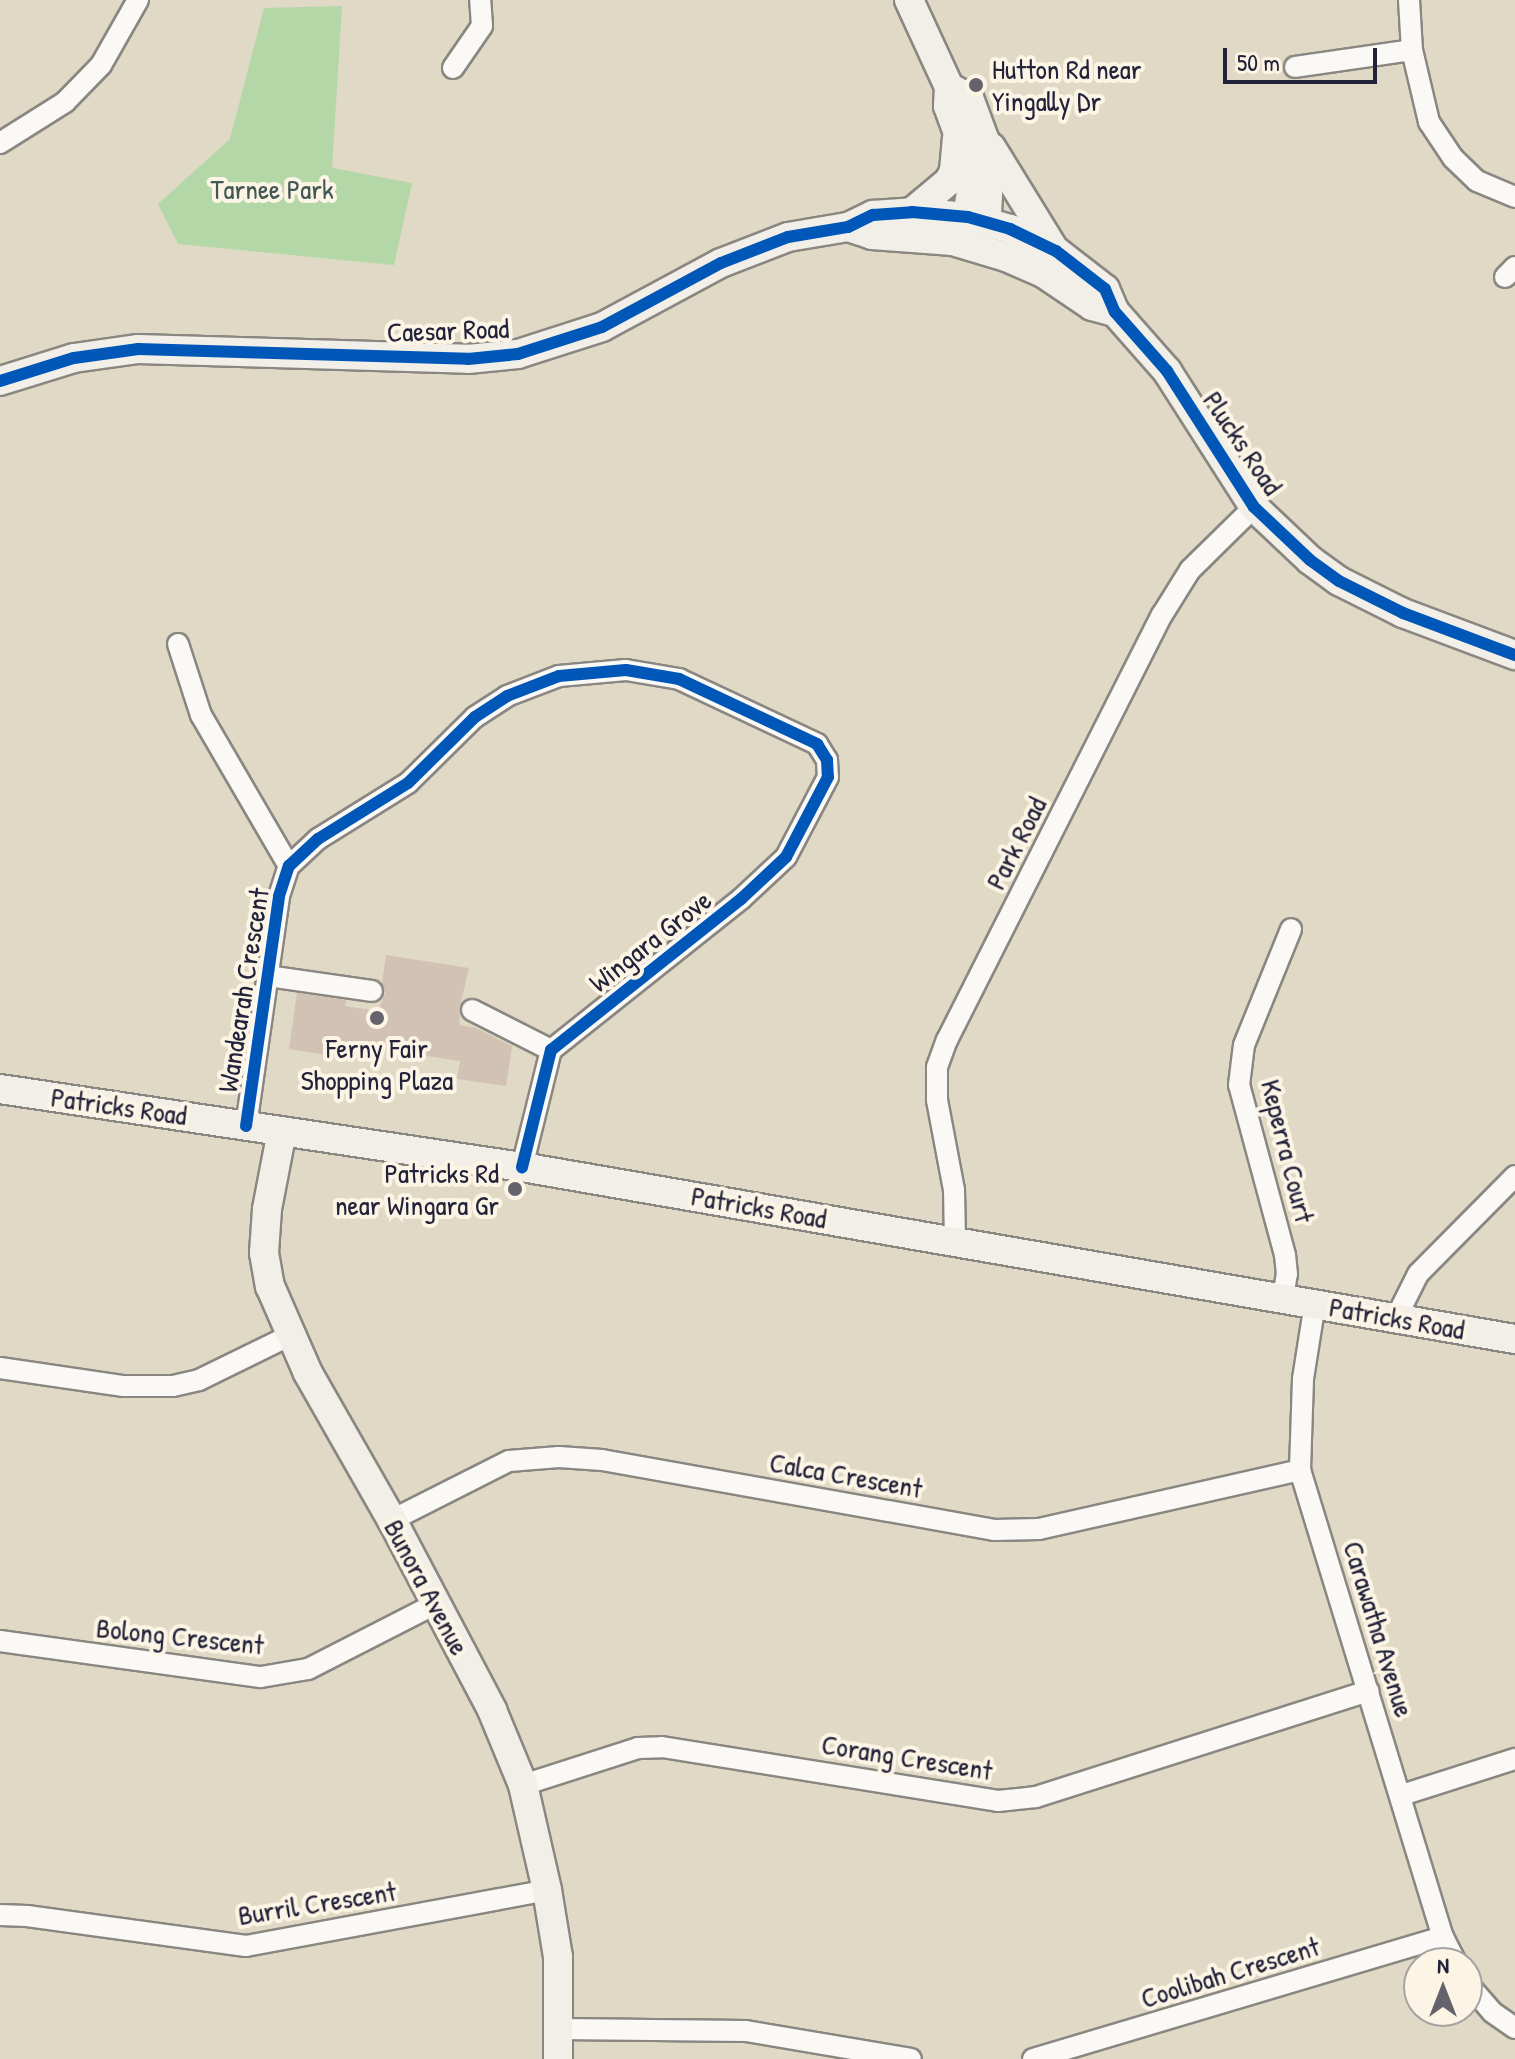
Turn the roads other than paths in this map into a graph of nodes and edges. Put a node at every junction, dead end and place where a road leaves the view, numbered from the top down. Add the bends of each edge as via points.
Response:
1 (138, 0) edge
2 (480, 0) edge
3 (1409, 0) edge
4 (917, 3) edge
5 (1412, 50) junction
6 (1295, 67) dead end
7 (453, 68) dead end
8 (949, 87) junction
9 (958, 131) junction
10 (985, 141) junction
11 (0, 143) edge
12 (1515, 197) edge
13 (912, 212) junction
14 (848, 227) junction
15 (974, 232) junction
16 (1056, 251) junction
17 (1115, 312) junction
18 (0, 381) edge
19 (1254, 507) junction
20 (178, 644) dead end
21 (1515, 655) edge
22 (827, 760) joint
23 (289, 866) junction
24 (1291, 929) dead end
25 (268, 976) junction
26 (372, 991) dead end
27 (472, 1010) dead end
28 (551, 1050) junction
29 (0, 1089) edge
30 (246, 1126) junction
31 (282, 1131) junction
32 (522, 1167) junction
33 (1515, 1176) edge
34 (955, 1241) junction
35 (1283, 1298) junction
36 (1315, 1303) junction
37 (1396, 1318) junction
38 (291, 1335) junction
39 (1515, 1339) edge
40 (0, 1368) edge
41 (1300, 1470) junction
42 (392, 1520) junction
43 (435, 1604) junction
44 (0, 1641) edge
45 (1369, 1691) junction
46 (1515, 1759) edge
47 (523, 1785) junction
48 (1402, 1795) junction
49 (547, 1890) junction
50 (0, 1915) edge
51 (1443, 1937) junction
52 (1448, 1947) edge
53 (1483, 2002) edge
54 (1515, 2028) edge
55 (560, 2029) junction
56 (558, 2059) edge
57 (911, 2059) edge
58 (1033, 2059) edge

1 - 11 street via 101,65 83,84 65,102
2 - 7 street via 482,26
3 - 5 street
4 - 8 street
5 - 6 street
5 - 12 street via 1429,122 1453,158 1477,181
8 - 9 street via 948,106
8 - 10 street via 969,98
9 - 13 street via 954,171
9 - 15 street via 970,166
10 - 15 street via 990,158
10 - 16 street via 999,155
13 - 14 street, Caesar Road via 873,215
13 - 15 street, Caesar Road
14 - 15 street, Caesar Road via 872,235
14 - 18 street, Caesar Road via 760,247 602,327 518,354 468,359 138,349 74,358
15 - 16 street, Plucks Road
15 - 17 street, Plucks Road via 1092,306
16 - 17 street, Plucks Road via 1105,289
17 - 19 street, Plucks Road via 1167,371
19 - 21 street, Plucks Road via 1339,581 1403,613
19 - 34 street, Park Road via 1190,570 1162,615 947,1040 937,1067 937,1100 954,1190
20 - 23 street via 201,715
22 - 23 street, Wandearah Crescent via 817,744 679,679 626,670 559,676 507,696 475,717 408,783 318,839
22 - 28 street, Wingara Grove via 828,777 786,857
23 - 25 street, Wandearah Crescent via 279,896
24 - 35 street, Keperra Court via 1244,1045 1239,1085 1285,1255
25 - 26 street
25 - 30 street, Wandearah Crescent
27 - 28 street
28 - 32 street
29 - 30 street, Patricks Road
30 - 31 street, Patricks Road
31 - 32 street, Patricks Road
31 - 38 street, Bunora Avenue via 264,1253 270,1286
32 - 34 street, Patricks Road
33 - 37 street via 1413,1279
34 - 35 street, Patricks Road
35 - 36 street, Patricks Road
36 - 37 street, Patricks Road
36 - 41 street, Carawatha Avenue via 1303,1379
37 - 39 street, Patricks Road
38 - 40 street via 199,1380 173,1386 124,1386
38 - 42 street, Bunora Avenue
41 - 42 street, Calca Crescent via 1039,1529 994,1530 602,1460 559,1457 509,1461
41 - 45 street, Carawatha Avenue
42 - 43 street, Bunora Avenue
43 - 44 street, Bolong Crescent via 308,1669 261,1677
43 - 47 street, Bunora Avenue via 492,1710
45 - 47 street, Corang Crescent via 1036,1797 1010,1800 958,1797 662,1747 638,1748
45 - 48 street, Carawatha Avenue
46 - 48 street
47 - 49 street, Bunora Avenue
48 - 51 street, Carawatha Avenue
49 - 50 street, Burril Crescent via 246,1946
49 - 55 street, Bunora Avenue via 558,1957
51 - 52 street, Carawatha Avenue
51 - 58 street, Coolibah Crescent
53 - 54 street
55 - 56 street, Bunora Avenue
55 - 57 street via 746,2031

